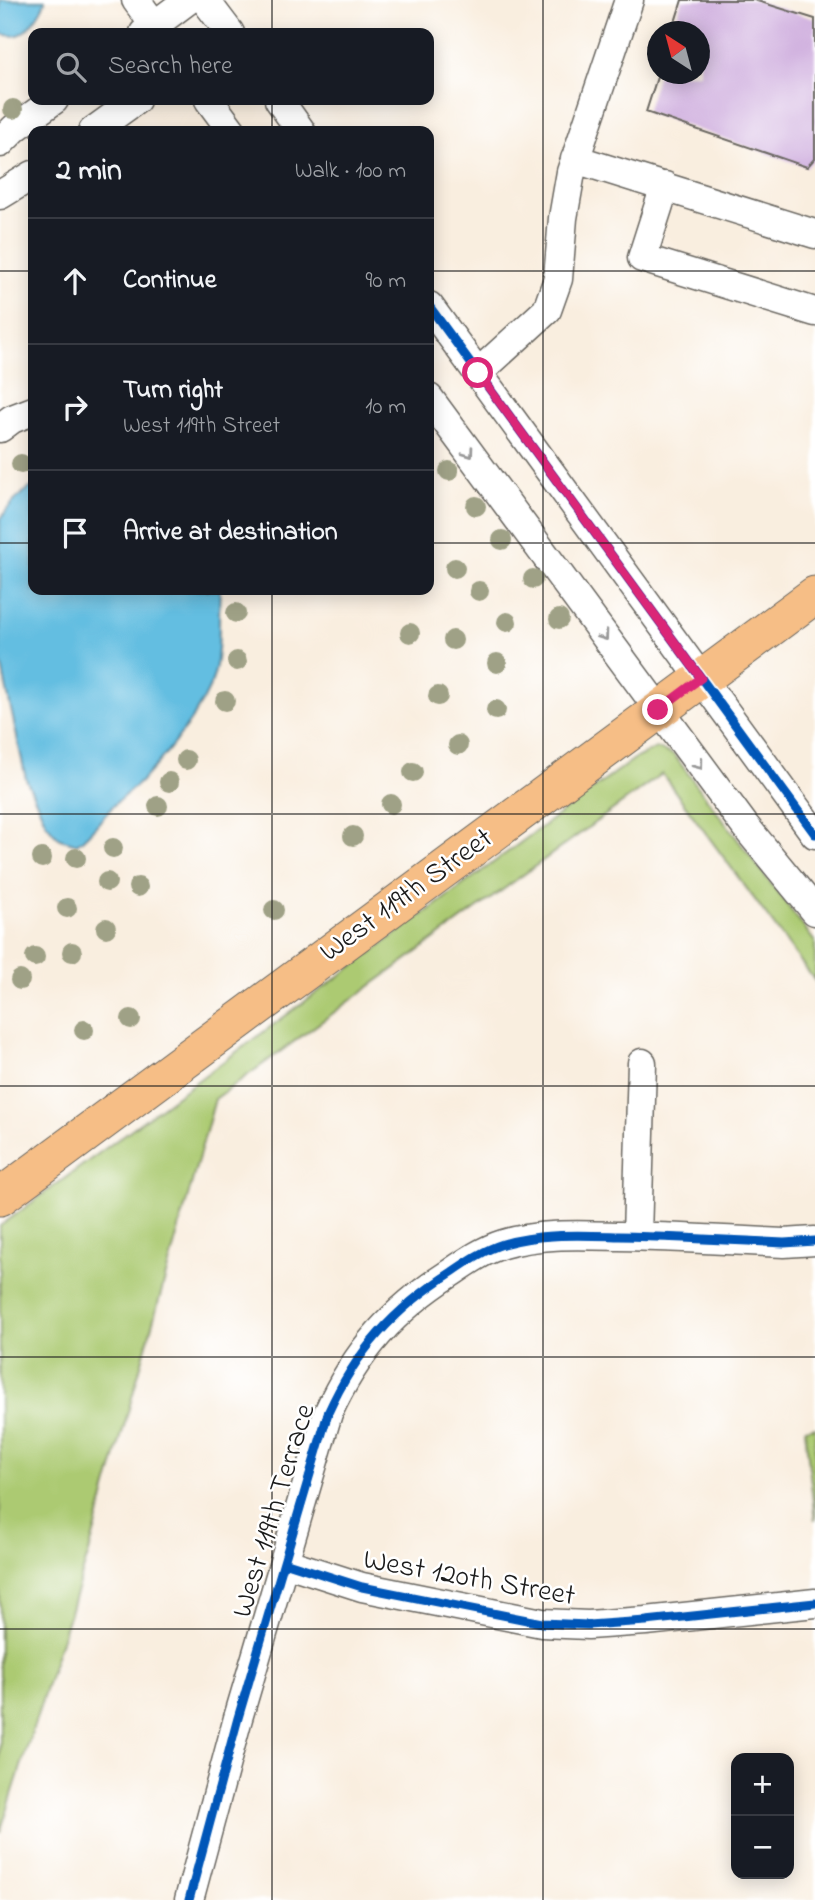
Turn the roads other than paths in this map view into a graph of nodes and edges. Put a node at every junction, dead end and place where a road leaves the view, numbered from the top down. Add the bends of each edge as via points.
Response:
1 (136, 0) edge
2 (188, 0) edge
3 (205, 0) edge
4 (629, 0) edge
5 (151, 28) edge
6 (156, 28) edge
7 (225, 28) edge
8 (47, 105) edge
9 (129, 105) edge
10 (213, 105) edge
11 (282, 105) edge
12 (100, 126) edge
13 (228, 126) edge
14 (298, 126) edge
15 (0, 143) edge
16 (575, 159) junction
17 (28, 178) edge
18 (665, 186) junction
19 (0, 195) edge
20 (815, 234) edge
21 (815, 312) edge
22 (434, 313) edge
23 (478, 373) junction
24 (434, 405) edge
25 (28, 413) edge
26 (0, 428) edge
27 (815, 595) edge
28 (701, 678) junction
29 (658, 710) junction
30 (815, 834) edge
31 (815, 911) edge
32 (642, 1063) dead end
33 (0, 1197) edge
34 (637, 1236) junction
35 (815, 1241) edge
36 (284, 1562) junction
37 (815, 1603) edge
38 (189, 1900) edge

1 - 5 street
2 - 6 street
3 - 7 street
4 - 16 street
8 - 15 street
9 - 12 street
10 - 13 street
11 - 14 street
16 - 18 street
16 - 23 street via 563,218 558,279 547,310
17 - 19 street
18 - 20 street
18 - 21 street via 642,258
22 - 23 street
23 - 28 street
24 -> 29 street
25 - 26 street
27 - 28 main road, West 119th Street
28 - 29 main road, West 119th Street
28 - 30 street
29 -> 31 street
29 - 33 main road, West 119th Street
32 - 34 street
34 - 35 street, West 119th Terrace
34 - 36 street, West 119th Terrace via 575,1235 503,1244 427,1287 399,1311 357,1358 341,1384 328,1413
36 - 37 street, West 120th Street via 362,1587 542,1623 646,1621
36 - 38 street, West 119th Terrace

